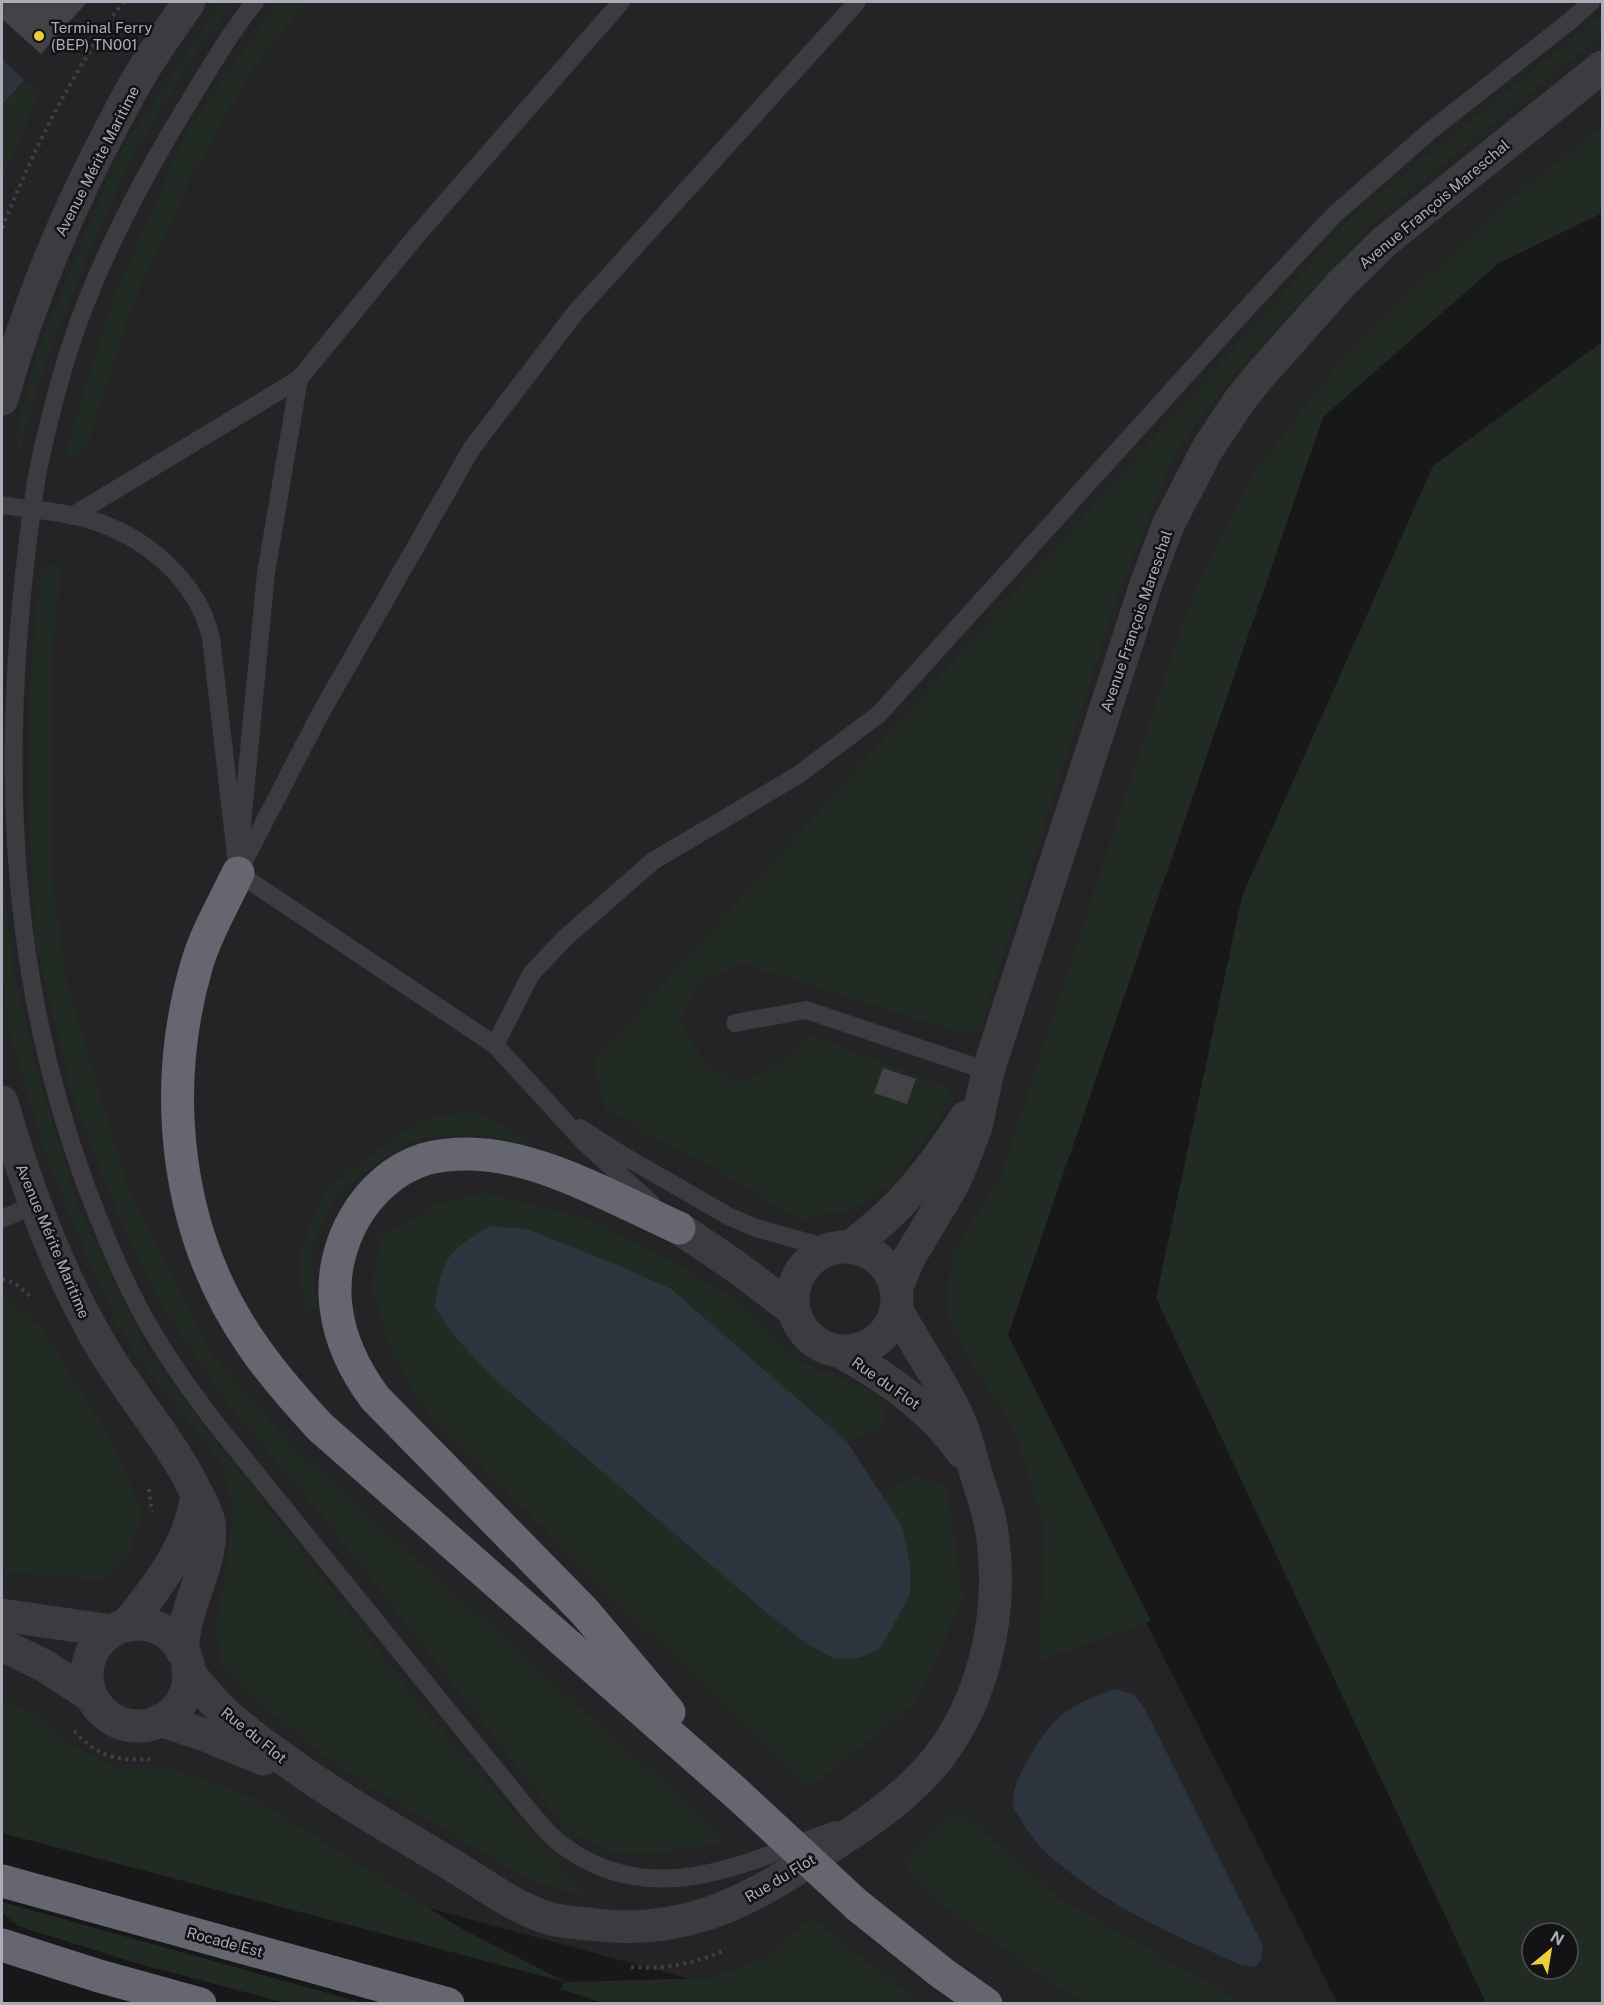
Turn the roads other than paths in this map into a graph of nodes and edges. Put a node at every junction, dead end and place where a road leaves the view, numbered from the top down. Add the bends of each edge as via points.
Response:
1 (189, 2) edge
2 (255, 2) edge
3 (621, 2) edge
4 (857, 2) edge
5 (1591, 2) edge
6 (1602, 67) edge
7 (299, 379) junction
8 (2, 399) edge
9 (2, 505) edge
10 (30, 510) junction
11 (79, 517) junction
12 (238, 873) junction
13 (735, 1023) dead end
14 (495, 1046) junction
15 (986, 1077) junction
16 (2, 1102) edge
17 (556, 1112) junction
18 (35, 1204) junction
19 (2, 1219) edge
20 (679, 1228) junction
21 (841, 1248) junction
22 (896, 1298) junction
23 (794, 1310) junction
24 (839, 1352) junction
25 (976, 1473) junction
26 (197, 1494) junction
27 (2, 1615) edge
28 (119, 1628) junction
29 (2, 1645) edge
30 (185, 1662) junction
31 (91, 1695) junction
32 (160, 1720) junction
33 (327, 1790) junction
34 (735, 1792) junction
35 (879, 1814) junction
36 (2, 1881) edge
37 (2, 1945) edge
38 (200, 2004) edge
39 (448, 2004) edge
40 (986, 2004) edge

1 - 8 street, Avenue Mérite Maritime via 143,71 69,212 40,283
2 - 10 lane via 222,46 159,150 105,257 68,354
3 - 7 lane via 417,235
4 - 12 lane via 575,313 472,448 319,716
5 - 14 lane via 1430,131 1333,216 879,714 798,776 653,861 565,938 531,974
6 - 15 street, Avenue François Mareschal via 1364,261 1240,400 1208,448 1159,547
7 - 11 lane
7 - 12 lane via 266,573
9 - 10 lane
10 - 11 lane
10 - 35 lane via 13,625 5,735 6,807 17,917 40,1038 72,1149 120,1270 166,1354 220,1428 560,1844 612,1873 682,1878 737,1866
11 - 12 lane via 119,531 162,560 182,579 206,618
12 - 14 lane
12 - 34 highway via 209,933 189,992 177,1104 189,1202 204,1251 230,1308 250,1342 320,1427
13 - 15 lane via 806,1010
14 - 17 lane
15 - 21 street, Avenue François Mareschal via 965,1118 922,1180 875,1229
15 - 22 street, Avenue François Mareschal via 976,1128 961,1166 909,1258
16 - 18 street, Avenue Mérite Maritime
17 - 20 lane via 602,1161
17 - 21 lane via 730,1217 766,1232
18 - 19 lane
18 - 26 street, Avenue Mérite Maritime via 87,1320 117,1372 178,1458
20 - 23 street
20 - 34 highway via 560,1174 524,1162 471,1154 427,1158 377,1188 352,1223 338,1264 336,1307 349,1356 375,1398 584,1611
21 - 22 street via 869,1253 880,1260 888,1271
21 - 23 street via 813,1257 800,1272 793,1290
22 - 24 street via 889,1327 876,1341
22 - 25 street, Rue du Flot via 958,1418
23 - 24 street via 801,1328 814,1342
24 - 25 street, Rue du Flot via 889,1383 927,1413
25 - 35 street, Rue du Flot via 988,1511 995,1563 993,1623 987,1652 973,1695 950,1740 915,1784
26 - 28 street via 195,1510 173,1559 148,1599
26 - 30 street, Avenue Mérite Maritime via 209,1524 209,1540 187,1620
27 - 28 street
28 - 30 street via 140,1624 155,1627 168,1635
28 - 31 street via 96,1646 87,1666
29 - 31 street
30 - 32 street via 187,1687 172,1712
30 - 33 street, Rue du Flot via 223,1712
31 - 32 street via 99,1708 117,1721 138,1725
32 - 33 street, Rue du Flot via 231,1744
33 - 35 street, Rue du Flot via 521,1906 557,1920 610,1927 684,1922 735,1905
34 - 40 highway, bridge via 857,1905
36 - 39 highway, Rocade Est
37 - 38 highway

